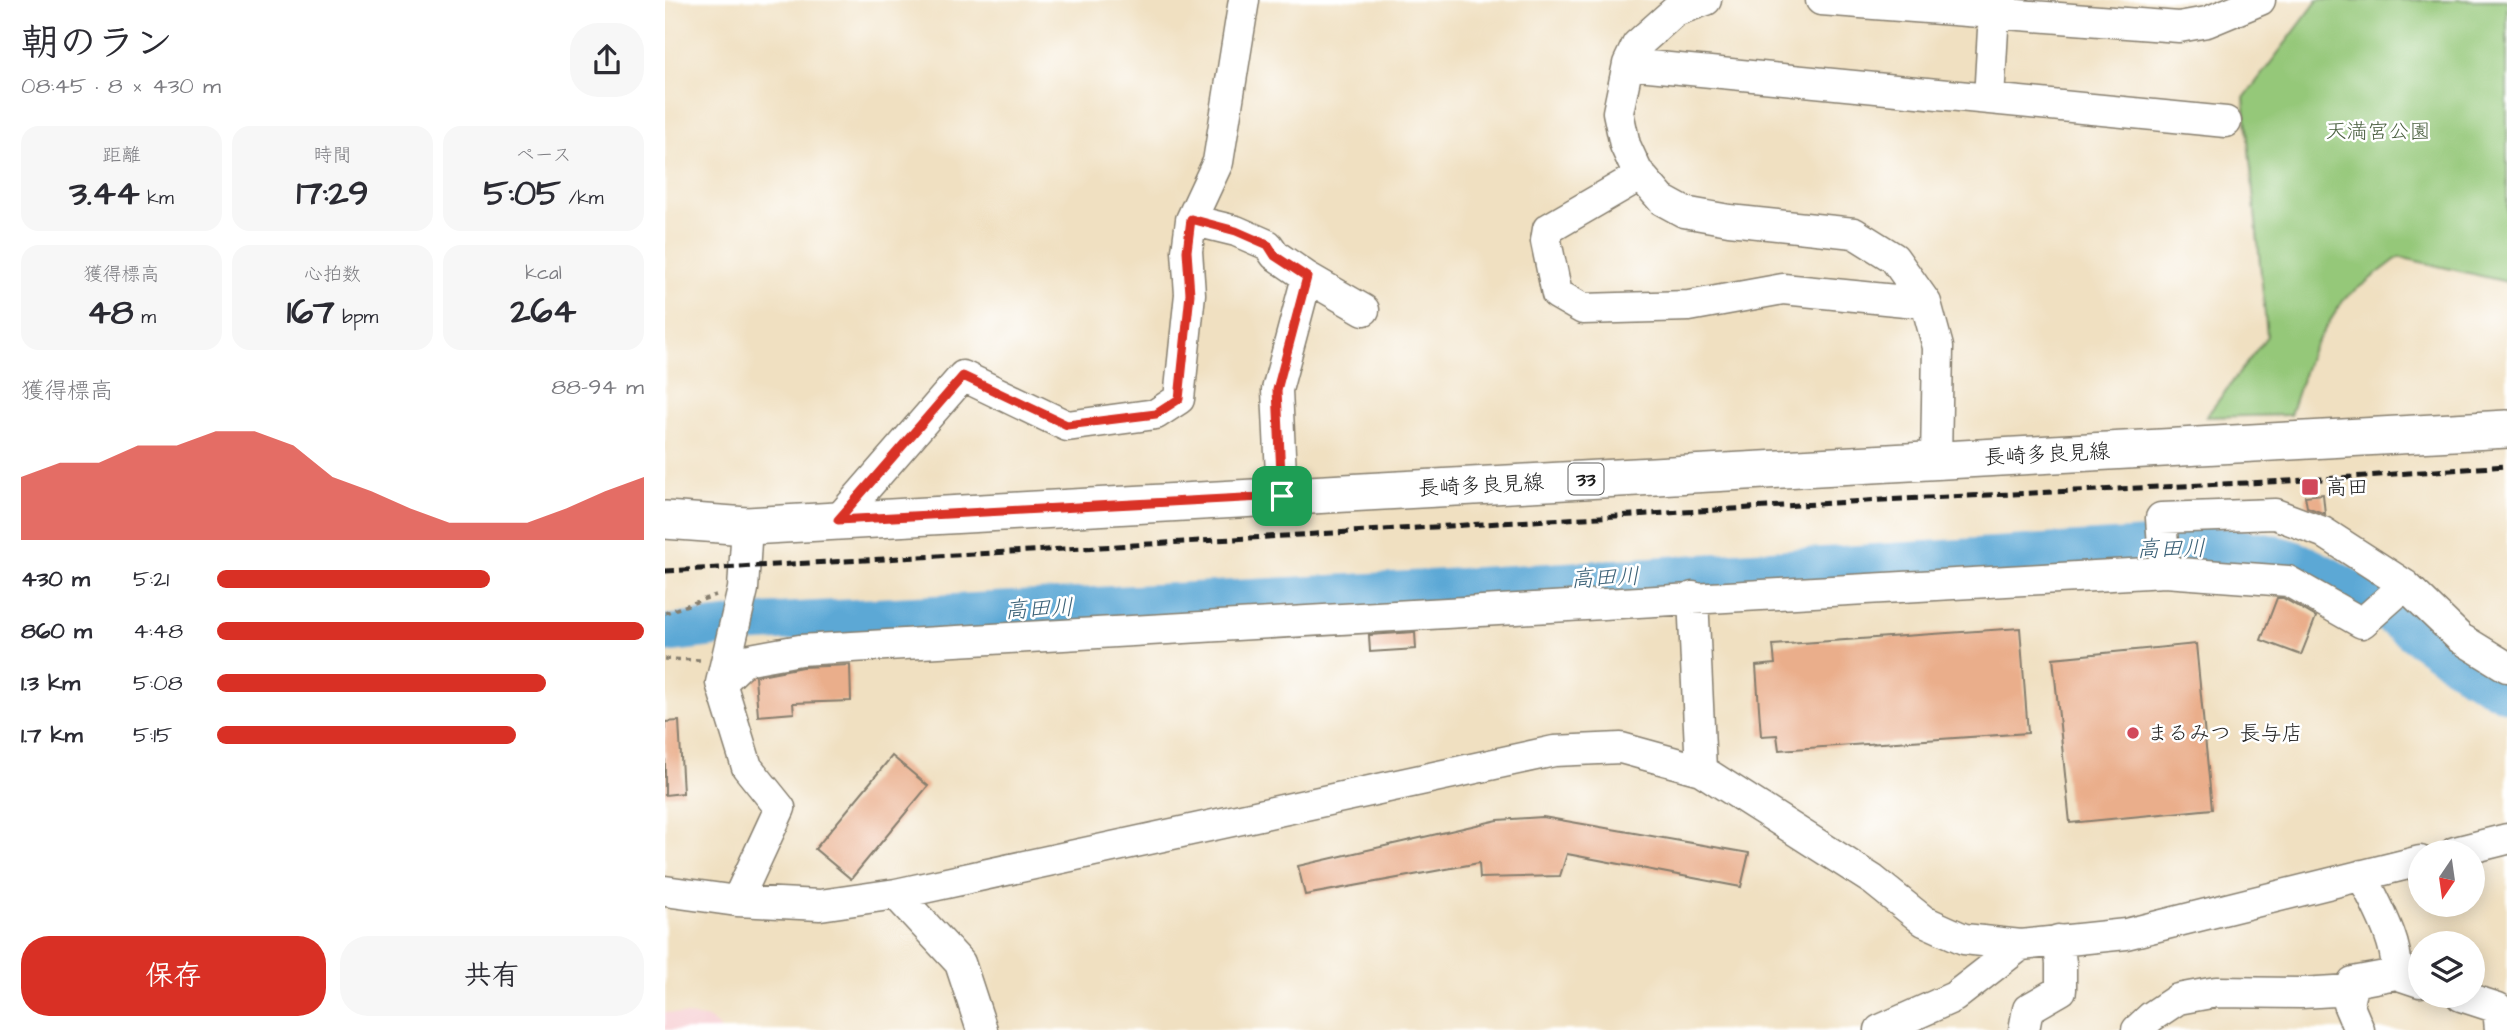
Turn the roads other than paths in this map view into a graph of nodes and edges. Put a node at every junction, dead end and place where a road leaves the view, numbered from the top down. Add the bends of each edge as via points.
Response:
1 (1244, 0) edge
2 (1706, 0) edge
3 (1821, 0) edge
4 (2260, 0) edge
5 (1998, 6) edge
6 (1628, 64) junction
7 (1989, 99) junction
8 (2226, 122) dead end
9 (1641, 175) junction
10 (1191, 219) junction
11 (1307, 277) junction
12 (1926, 303) junction
13 (1364, 310) dead end
14 (2507, 429) edge
15 (1936, 460) junction
16 (1282, 496) junction
17 (666, 514) edge
18 (838, 520) junction
19 (747, 526) junction
20 (2165, 572) junction
21 (2405, 585) junction
22 (1693, 597) junction
23 (2507, 667) edge
24 (723, 673) junction
25 (1701, 771) junction
26 (2507, 839) edge
27 (2485, 844) edge
28 (2408, 864) edge
29 (2362, 876) junction
30 (665, 891) edge
31 (896, 894) junction
32 (737, 901) junction
33 (2058, 940) junction
34 (2021, 945) junction
35 (2408, 978) edge
36 (2351, 990) junction
37 (2485, 1004) edge
38 (2026, 1020) edge
39 (982, 1030) edge
40 (1880, 1030) edge
41 (2005, 1030) edge
42 (2137, 1030) edge
43 (2360, 1030) edge
44 (2500, 1030) edge

1 - 10 street via 1218,162
2 - 6 street via 1675,11 1636,45
3 - 5 street
4 - 5 street via 2207,22 2179,27
5 - 7 street
6 - 7 street
6 - 9 street via 1618,112 1625,145
7 - 8 street
9 - 12 street via 1662,200 1684,212 1854,233 1894,258
9 - 12 street via 1548,229 1546,241 1557,294 1583,309 1689,306 1783,289
10 - 11 street via 1268,245 1275,256
10 - 18 street via 1187,251 1190,294 1179,399 1156,414 1067,425 963,376
11 - 13 street
11 - 16 street via 1277,390
12 - 15 street via 1938,347
14 - 15 main road, 長崎多良見線 / 33
15 - 16 main road, 長崎多良見線 / 33
16 - 18 main road, 長崎多良見線 / 33
17 - 19 main road, 長崎多良見線 / 33
18 - 19 main road, 長崎多良見線 / 33
19 - 24 street via 741,594
20 - 21 street via 2288,581 2362,624
20 - 21 street via 2161,518 2275,514 2323,532
20 - 22 street
21 - 23 street via 2460,638
22 - 24 street via 800,650 745,660
22 - 25 street
24 - 32 street via 747,767 780,808
25 - 31 street via 1621,748 1554,751
25 - 34 street via 1873,880 1924,921 1964,939
26 - 27 street
28 - 29 street
29 - 33 street via 2126,934
29 - 35 street
30 - 32 street
31 - 32 street via 820,905
31 - 39 street via 960,963
33 - 34 street
33 - 38 street via 2061,990
34 - 40 street via 1954,997
35 - 36 street via 2353,982
36 - 42 street via 2191,996 2178,999
36 - 43 street via 2348,1004
37 - 44 street via 2498,1008
38 - 41 street

